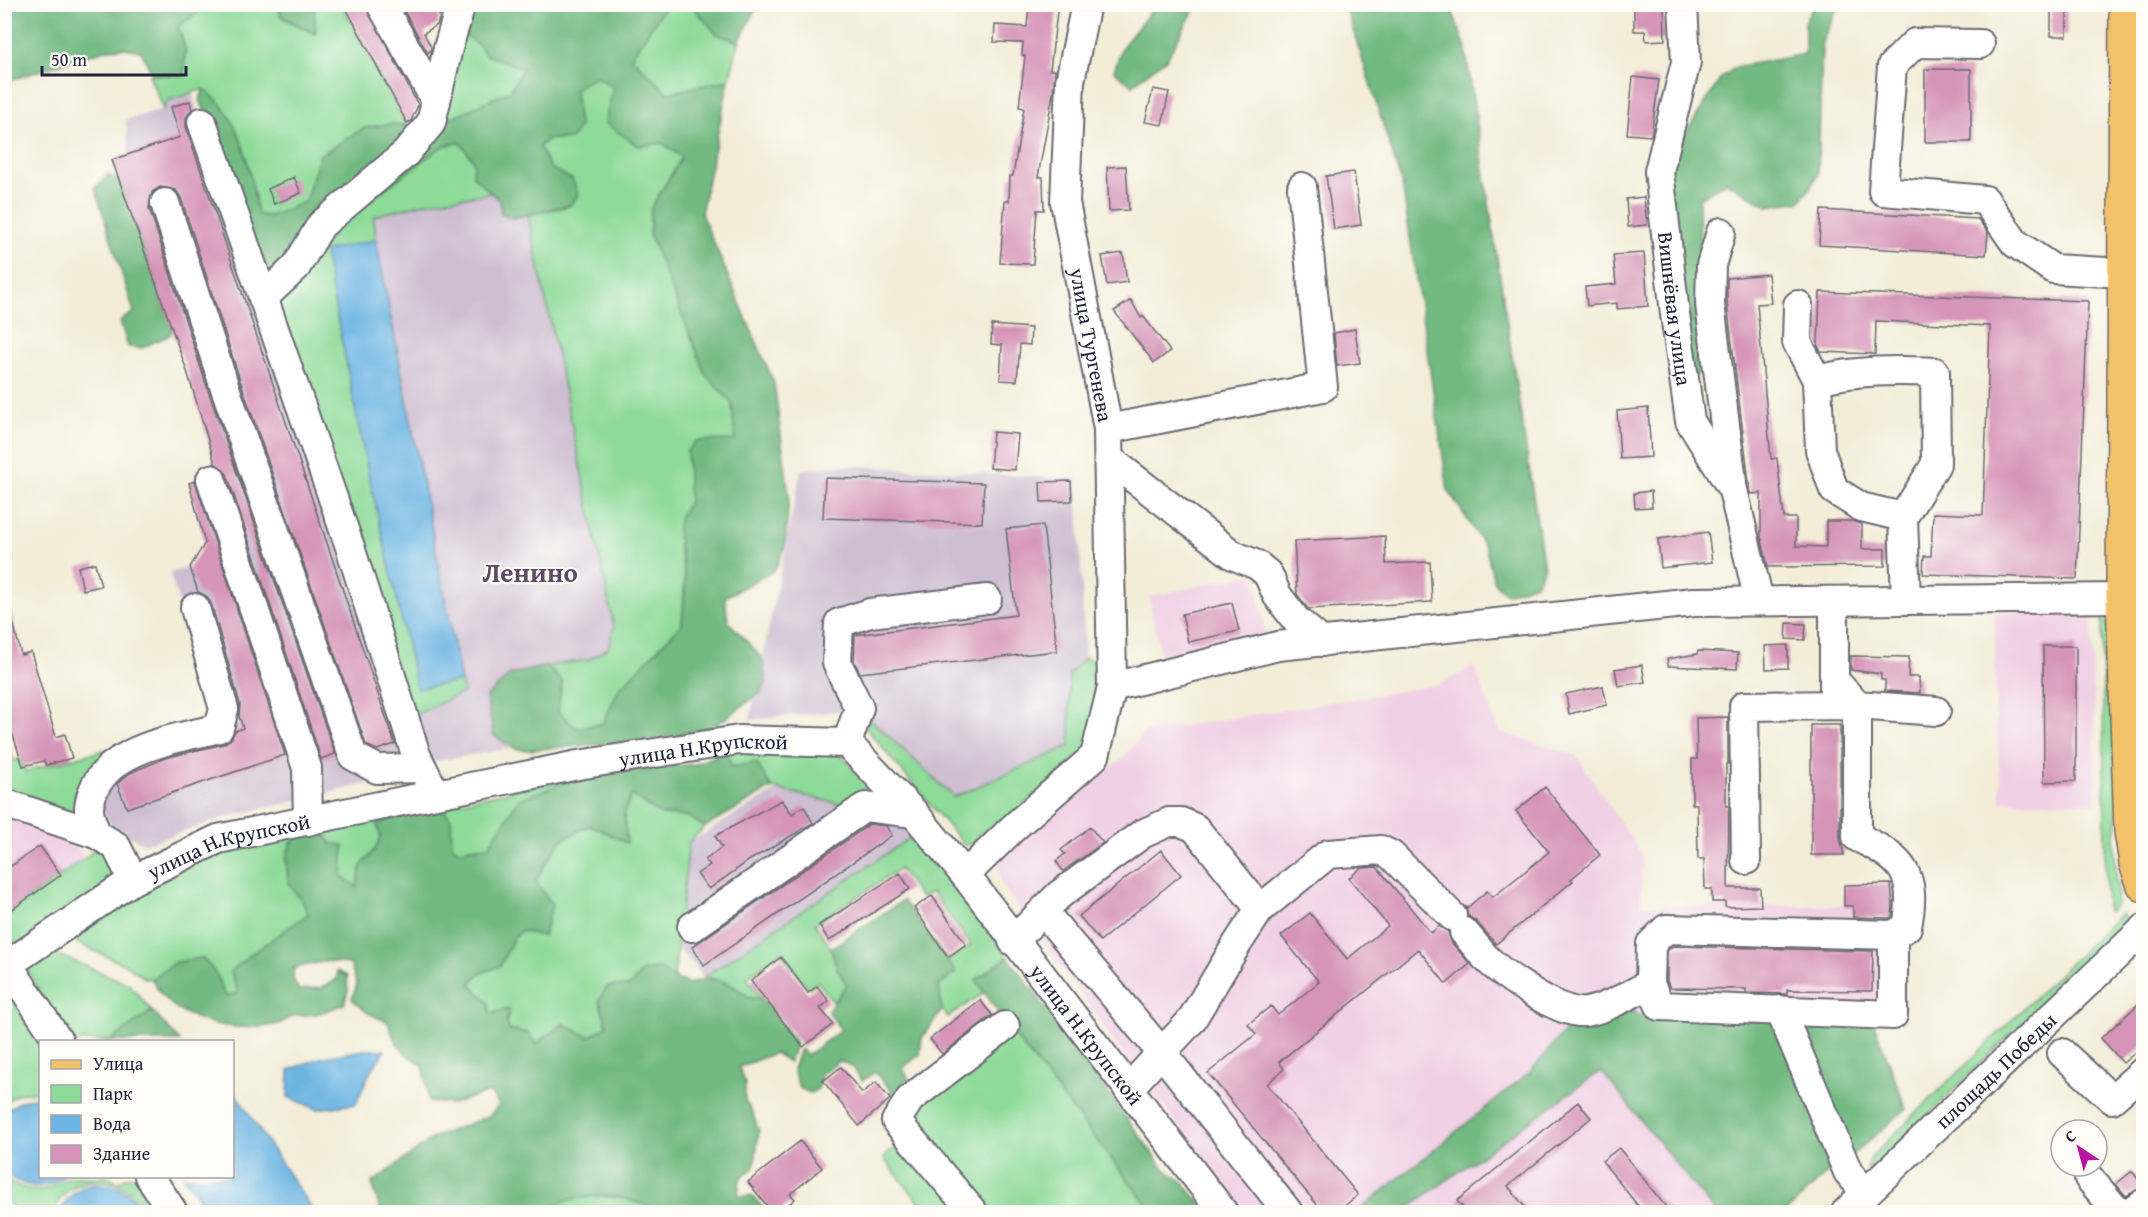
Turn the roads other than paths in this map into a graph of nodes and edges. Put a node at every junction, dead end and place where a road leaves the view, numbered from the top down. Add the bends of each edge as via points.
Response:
1 (381, 4) edge
2 (1086, 4) edge
3 (1683, 4) edge
4 (2126, 4) edge
5 (455, 10) edge
6 (1980, 44) dead end
7 (436, 101) junction
8 (202, 122) dead end
9 (1302, 187) dead end
10 (165, 203) dead end
11 (1721, 232) dead end
12 (2124, 273) junction
13 (263, 298) junction
14 (1798, 305) dead end
15 (1817, 380) junction
16 (1108, 429) junction
17 (1109, 459) junction
18 (211, 479) dead end
19 (1732, 490) junction
20 (1904, 517) junction
21 (2123, 598) junction
22 (987, 599) dead end
23 (1906, 600) junction
24 (1759, 601) junction
25 (1834, 602) junction
26 (195, 608) dead end
27 (1322, 642) junction
28 (1112, 687) junction
29 (1842, 697) junction
30 (1935, 711) dead end
31 (847, 743) junction
32 (422, 768) junction
33 (435, 794) junction
34 (4, 803) edge
35 (914, 813) junction
36 (308, 821) junction
37 (96, 834) junction
38 (1746, 860) dead end
39 (965, 875) junction
40 (133, 880) junction
41 (2144, 885) edge
42 (1260, 909) junction
43 (1044, 911) junction
44 (692, 927) dead end
45 (2144, 929) edge
46 (1893, 935) junction
47 (1013, 941) junction
48 (6, 966) edge
49 (1650, 984) junction
50 (1780, 1010) junction
51 (1005, 1026) dead end
52 (58, 1040) edge
53 (1162, 1053) junction
54 (2062, 1053) dead end
55 (2144, 1071) edge
56 (1128, 1089) junction
57 (150, 1178) edge
58 (2089, 1178) dead end
59 (1866, 1193) junction
60 (2144, 1203) edge
61 (173, 1212) edge
62 (973, 1212) edge
63 (1224, 1212) edge
64 (1288, 1212) edge
65 (1846, 1212) edge
66 (2118, 1212) edge
67 (2131, 1212) edge

1 - 7 street
2 - 16 street, улица Тургенева via 1070,81 1065,202
3 - 19 street, Вишнёвая улица via 1686,62 1659,171 1690,421
4 - 12 main road
5 - 7 street
6 - 12 street via 1915,43 1892,66 1884,191 1985,200 2015,243 2053,268
7 - 13 street via 431,123 405,154 321,225 296,267
8 - 13 street
9 - 16 street via 1323,387
10 - 32 street via 353,756 377,769
11 - 19 street via 1711,266 1710,304
12 - 21 main road
13 - 32 street
14 - 15 street via 1797,342
15 - 20 street via 1820,450 1834,490 1861,507
15 - 20 street via 1885,370 1935,372 1936,464
16 - 17 street, улица Тургенева
17 - 27 street via 1233,555 1268,574 1277,595 1296,620
17 - 28 street, улица Тургенева
18 - 36 street via 308,768
19 - 24 street, Вишнёвая улица
20 - 23 street
21 - 23 street
21 - 41 main road via 2131,831
22 - 31 street via 870,613 839,623 837,663 859,708
23 - 25 street
24 - 25 street
24 - 27 street via 1694,602
25 - 29 street
26 - 37 street via 224,709 219,728 142,749 110,767 97,782 89,808
27 - 28 street via 1278,646
28 - 39 street, улица Тургенева via 1095,756
29 - 30 street
29 - 38 street via 1744,706
29 - 46 street via 1857,837 1895,860 1905,872 1912,898 1907,927
31 - 33 street, улица Н.Крупской via 739,740 578,765
31 - 35 street, улица Н.Крупской
32 - 33 street
33 - 36 street, улица Н.Крупской
34 - 37 street, улица Н.Крупской
35 - 39 street, улица Н.Крупской
35 - 44 street via 866,807
36 - 40 street, улица Н.Крупской via 218,839
37 - 40 street, улица Н.Крупской via 116,846
39 - 47 street, улица Н.Крупской
40 - 48 street
42 - 43 street via 1195,828 1168,822 1142,834 1059,895
42 - 49 street via 1328,854 1381,850 1391,855 1485,957 1571,1012 1604,1006
42 - 53 street via 1191,1022
43 - 47 street
43 - 53 street
45 - 59 street, площадь Победы
46 - 49 street via 1666,929 1651,944
46 - 50 street via 1893,1015
47 - 56 street, улица Н.Крупской
48 - 52 street
49 - 50 street via 1660,1006
50 - 59 street via 1833,1141 1848,1172
51 - 62 street via 910,1099 896,1121
53 - 56 street
53 - 64 street
54 - 55 street via 2112,1099
56 - 63 street, улица Н.Крупской
57 - 61 street
58 - 66 street
59 - 65 street, площадь Победы
60 - 67 street

